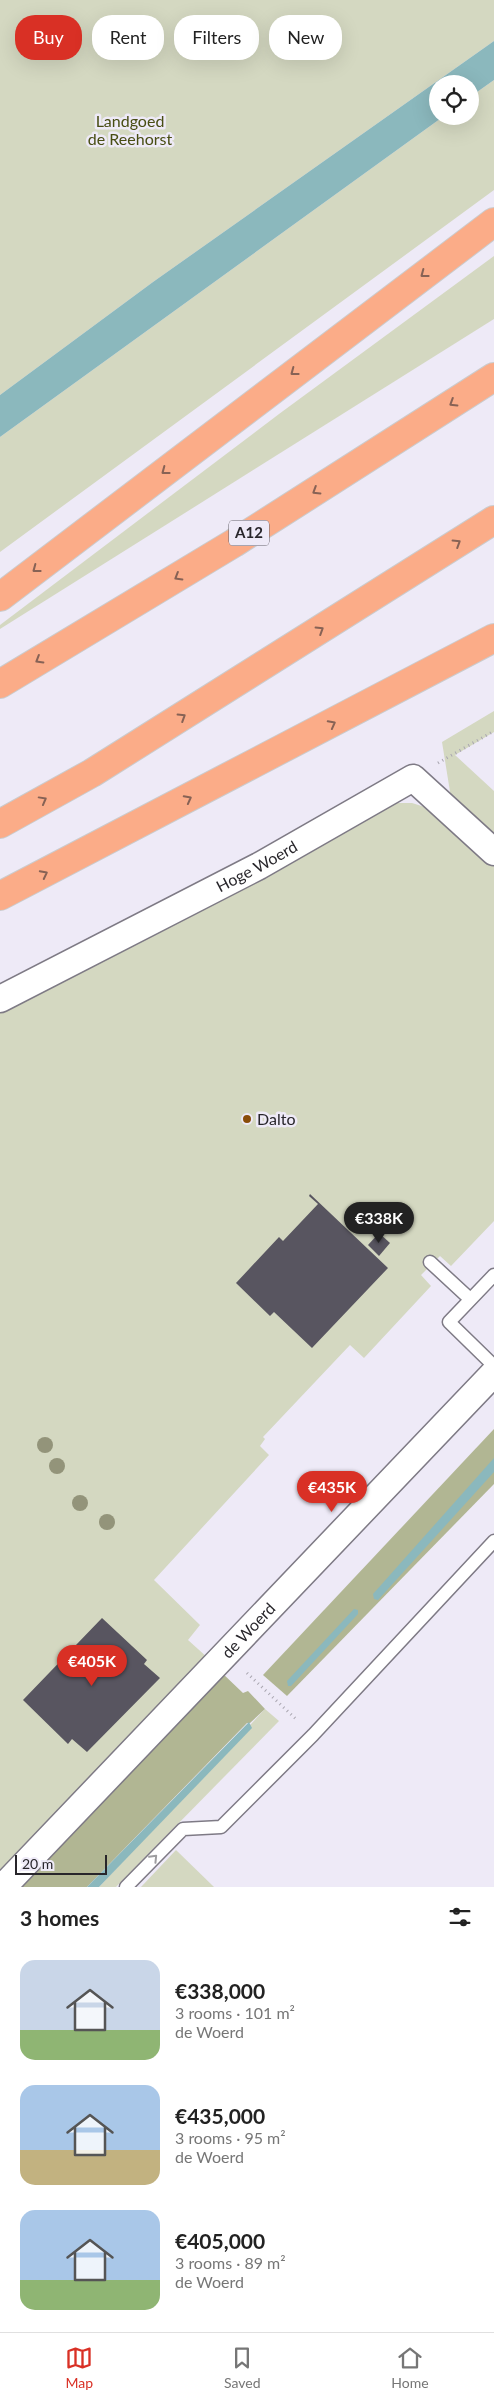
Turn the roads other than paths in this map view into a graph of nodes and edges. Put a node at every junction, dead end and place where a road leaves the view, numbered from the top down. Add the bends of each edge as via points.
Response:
1 (494, 222) edge
2 (494, 377) edge
3 (494, 520) edge
4 (0, 597) edge
5 (494, 638) edge
6 (0, 684) edge
7 (0, 824) edge
8 (494, 852) edge
9 (0, 896) edge
10 (0, 999) edge
11 (430, 1262) dead end
12 (494, 1275) edge
13 (470, 1299) junction
14 (494, 1366) edge
15 (494, 1373) edge
16 (494, 1541) edge
17 (3, 1887) edge
18 (126, 1887) edge

1 -> 4 highway
2 -> 6 highway, A12 via 234,543
7 -> 3 highway via 92,773
9 -> 5 highway
8 - 10 street, Hoge Woerd via 412,778 259,866
11 - 13 lane
12 - 13 lane
13 - 14 lane via 449,1322
15 - 17 street, de Woerd
18 -> 16 lane via 183,1828 221,1827 313,1736

